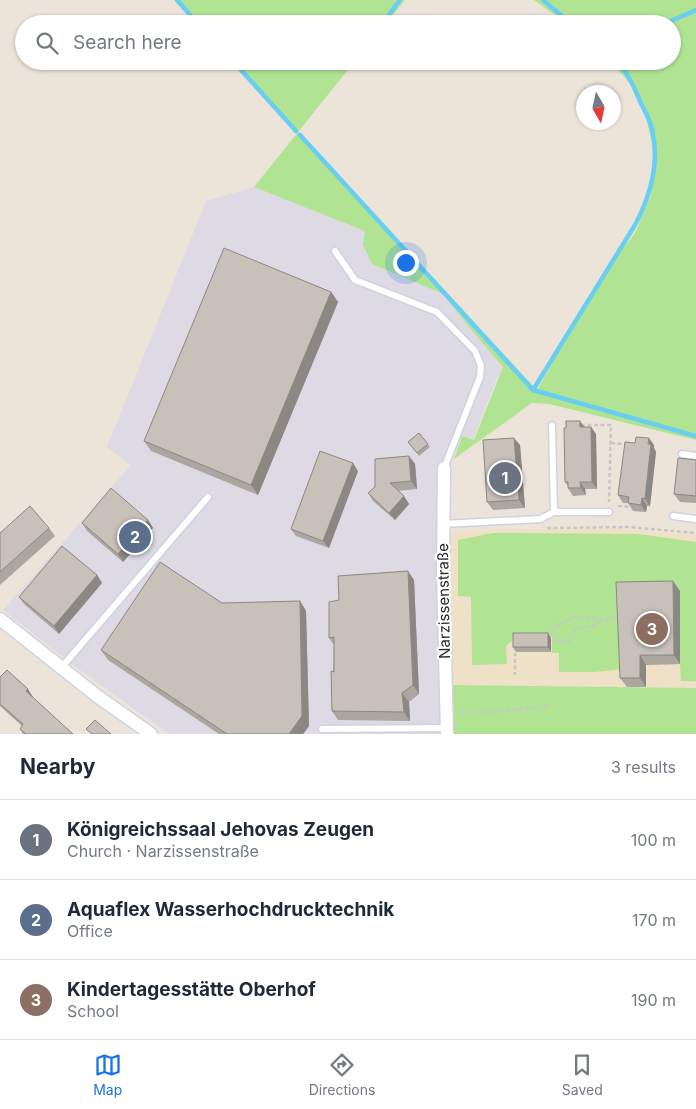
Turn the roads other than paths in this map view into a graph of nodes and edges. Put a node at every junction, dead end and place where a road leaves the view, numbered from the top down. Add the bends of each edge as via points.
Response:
1 (335, 251) dead end
2 (552, 425) dead end
3 (682, 454) dead end
4 (696, 456) edge
5 (444, 468) joint
6 (208, 497) dead end
7 (609, 509) road end
8 (554, 512) junction
9 (673, 516) dead end
10 (696, 519) edge
11 (443, 524) junction
12 (1, 623) edge
13 (61, 668) junction
14 (322, 730) dead end
15 (447, 731) edge
16 (151, 734) edge

1 - 5 lane via 355,280 437,312 475,351 481,366 480,377
2 - 8 lane
3 - 4 lane
5 - 11 street, Narzissenstraße
6 - 13 lane
7 - 8 lane
8 - 11 lane via 540,519
9 - 10 lane
11 - 15 street, Narzissenstraße
12 - 13 street
13 - 16 street
14 - 15 lane

